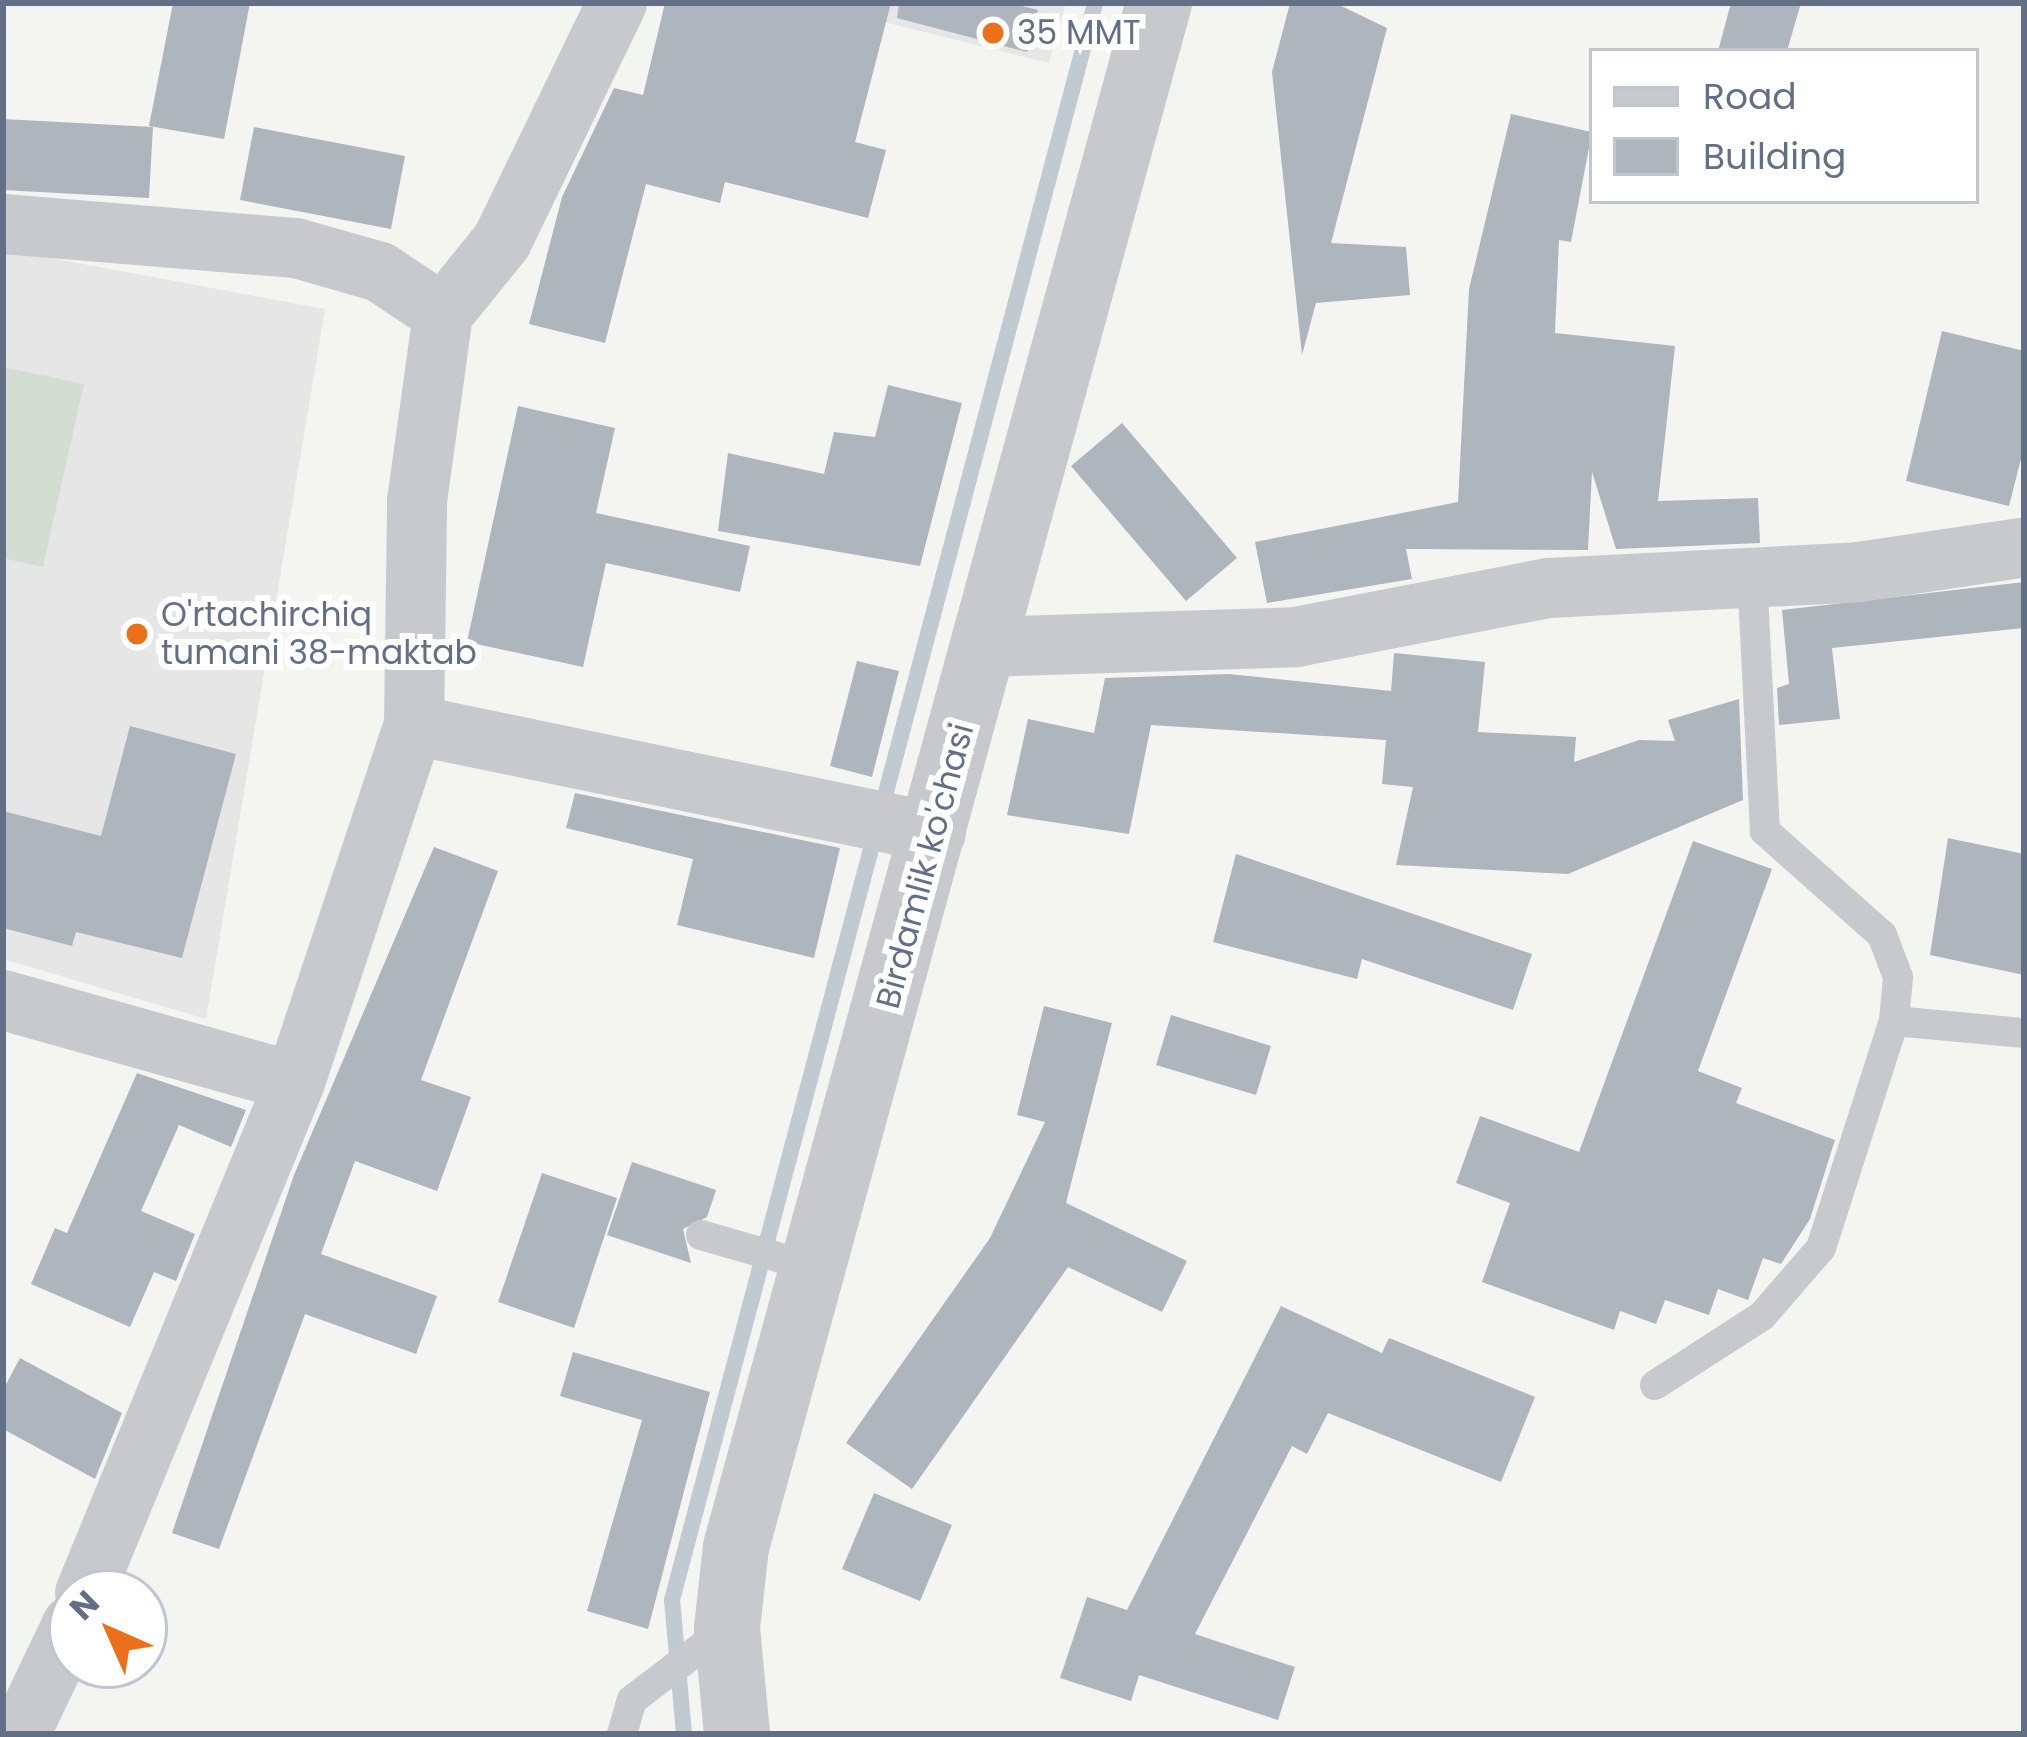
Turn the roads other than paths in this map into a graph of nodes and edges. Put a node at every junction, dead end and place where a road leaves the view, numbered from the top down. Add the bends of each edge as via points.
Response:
1 (616, 3) edge
2 (1159, 3) edge
3 (3, 224) edge
4 (442, 314) junction
5 (2019, 548) dead end
6 (1752, 574) junction
7 (983, 646) junction
8 (414, 725) junction
9 (936, 833) junction
10 (3, 1000) edge
11 (1894, 1021) junction
12 (2024, 1033) edge
13 (295, 1082) junction
14 (701, 1235) dead end
15 (812, 1267) junction
16 (1654, 1385) dead end
17 (95, 1569) edge
18 (727, 1628) junction
19 (48, 1675) edge
20 (20, 1734) edge
21 (622, 1734) edge
22 (737, 1734) edge

1 - 4 street via 502,241
2 - 7 street, Birdamlik ko'chasi
3 - 4 street via 296,248 380,272
4 - 8 street via 417,500
5 - 6 street
6 - 7 street via 1484,597 1296,637
6 - 11 lane via 1765,831 1882,935 1898,977
7 - 9 street, Birdamlik ko'chasi
8 - 9 street
8 - 13 street
9 - 15 street, Birdamlik ko'chasi
10 - 13 street
11 - 12 lane
11 - 16 lane via 1821,1248 1762,1316
13 - 17 street
14 - 15 lane
15 - 18 street, Birdamlik ko'chasi via 736,1547
18 - 21 lane via 632,1700
18 - 22 street, Birdamlik ko'chasi
19 - 20 street

